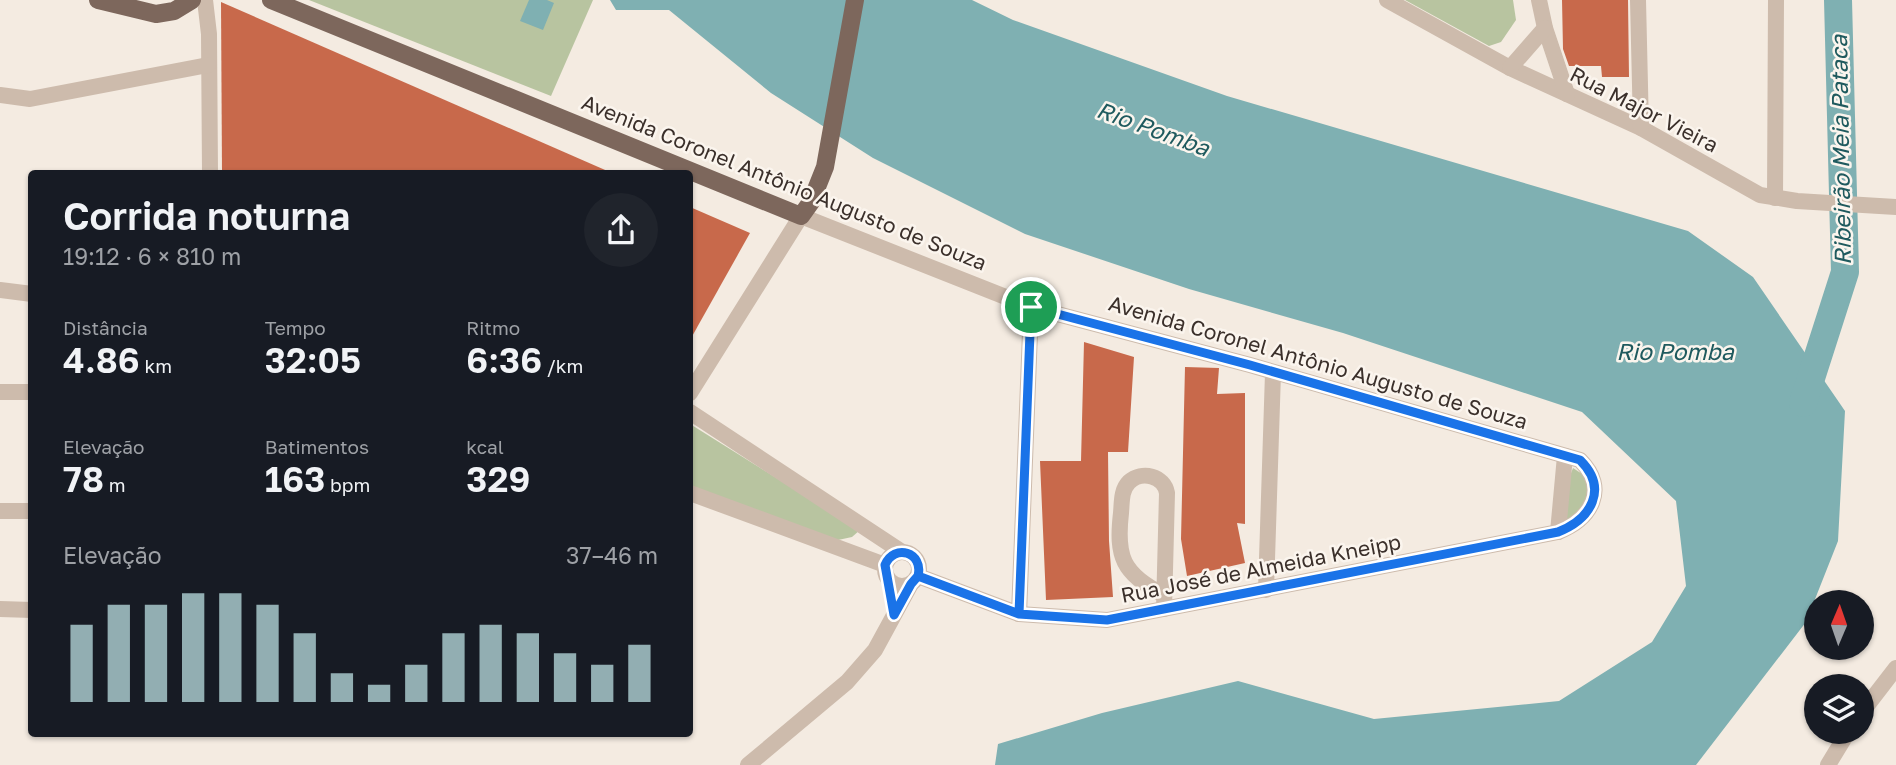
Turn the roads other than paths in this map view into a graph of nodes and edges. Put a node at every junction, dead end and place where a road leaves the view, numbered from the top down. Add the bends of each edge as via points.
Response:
1 (98, 0) edge
2 (192, 0) edge
3 (205, 0) edge
4 (271, 0) edge
5 (855, 0) edge
6 (1387, 0) edge
7 (1539, 0) edge
8 (1638, 0) edge
9 (1776, 0) edge
10 (1545, 27) junction
11 (208, 65) junction
12 (1510, 68) junction
13 (1567, 94) junction
14 (0, 95) edge
15 (1641, 128) junction
16 (210, 170) edge
17 (689, 170) edge
18 (693, 172) edge
19 (1774, 198) junction
20 (1891, 207) edge
21 (802, 216) junction
22 (0, 290) edge
23 (28, 294) edge
24 (1031, 307) junction
25 (1273, 373) junction
26 (693, 388) edge
27 (0, 392) edge
28 (28, 392) edge
29 (693, 414) edge
30 (1565, 456) junction
31 (1594, 491) joint
32 (693, 495) edge
33 (0, 510) edge
34 (28, 511) edge
35 (1558, 532) junction
36 (902, 552) junction
37 (886, 573) junction
38 (915, 580) junction
39 (1266, 590) junction
40 (1164, 602) junction
41 (0, 609) edge
42 (28, 610) edge
43 (1019, 614) junction
44 (894, 615) junction
45 (1896, 668) edge
46 (1874, 696) edge
47 (1841, 744) edge
48 (748, 765) edge
49 (1828, 765) edge

1 - 2 main road via 156,14 174,11
3 - 11 street
4 - 17 main road, Avenida Coronel Antônio Augusto de Souza
5 - 21 main road via 825,167
6 - 12 street, Rua Major Vieira
7 - 10 street
8 - 15 street
9 - 19 street
10 - 12 street
10 - 13 street
11 - 14 street via 30,99
11 - 16 street
12 - 13 street, Rua Major Vieira
13 - 15 street, Rua Major Vieira
15 - 19 street, Rua Major Vieira via 1742,186
18 - 21 main road, Avenida Coronel Antônio Augusto de Souza
19 - 20 street, Rua Major Vieira
21 - 24 street, Avenida Coronel Antônio Augusto de Souza
21 - 26 street
22 - 23 street
24 - 25 street, Avenida Coronel Antônio Augusto de Souza
24 - 43 street
25 - 30 street, Avenida Coronel Antônio Augusto de Souza
25 - 39 street
27 - 28 street
29 - 36 street
30 - 31 street, Avenida Coronel Antônio Augusto de Souza via 1586,466
30 - 35 street
31 - 35 street, Rua José de Almeida Kneipp via 1584,517
32 - 37 street
33 - 34 street
35 - 39 street, Rua José de Almeida Kneipp
36 - 37 street via 891,555
36 - 38 street via 916,559 920,570
37 - 38 street via 900,587
37 - 44 street
38 - 43 street, Rua José de Almeida Kneipp
38 - 44 street
39 - 40 street, Rua José de Almeida Kneipp
40 - 40 street via 1167,493 1155,477 1146,476 1128,482 1123,491 1118,539 1120,553 1134,573
40 - 43 street, Rua José de Almeida Kneipp via 1107,620
41 - 42 street
44 - 48 street via 875,650 846,682
45 - 46 street
47 - 49 street

